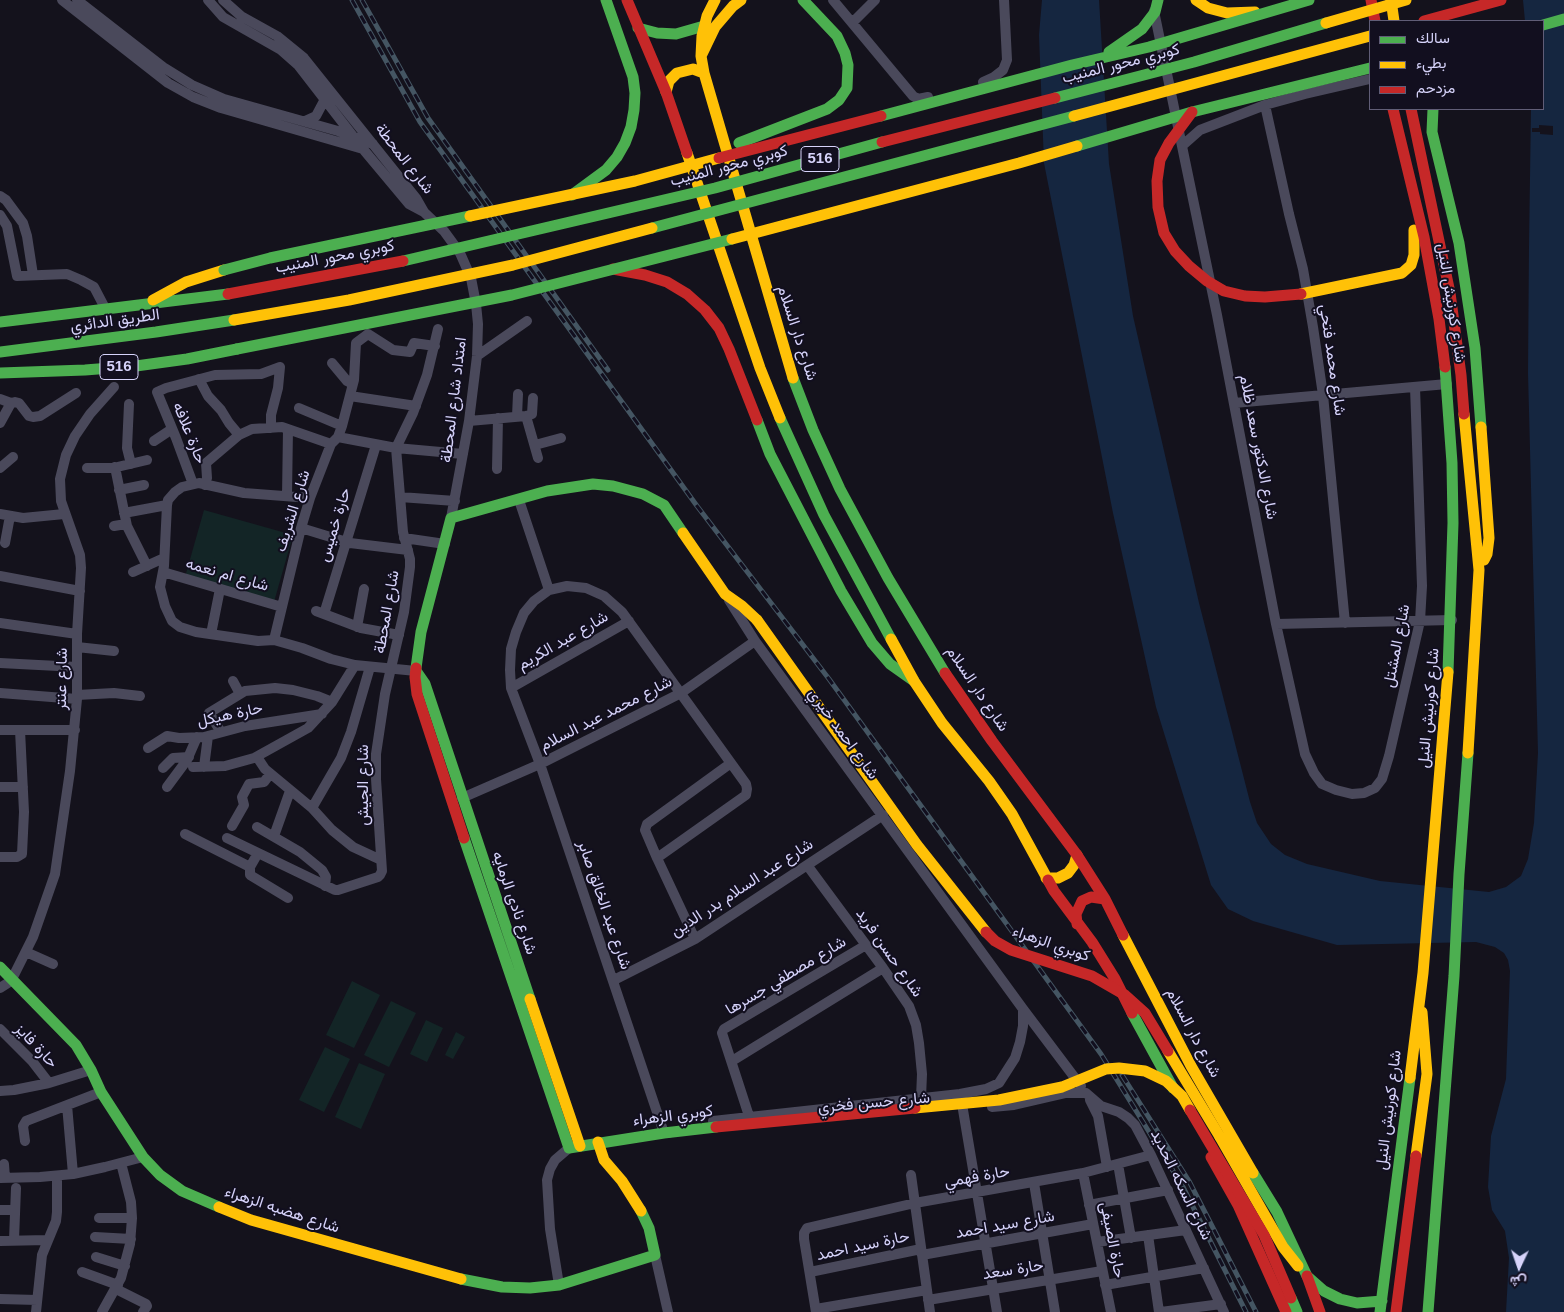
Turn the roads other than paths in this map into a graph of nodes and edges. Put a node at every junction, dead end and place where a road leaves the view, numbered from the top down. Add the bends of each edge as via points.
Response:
1 (62, 0) edge
2 (77, 0) edge
3 (208, 0) edge
4 (223, 0) edge
5 (606, 0) edge
6 (627, 0) edge
7 (716, 0) edge
8 (740, 0) edge
9 (802, 0) edge
10 (833, 0) edge
11 (875, 0) edge
12 (1004, 0) edge
13 (1152, 0) edge
14 (1158, 0) edge
15 (1196, 0) edge
16 (1309, 0) edge
17 (1371, 0) edge
18 (1391, 0) edge
19 (1406, 0) edge
20 (1501, 0) edge
21 (1283, 8) junction
22 (1375, 20) edge
23 (1394, 20) edge
24 (1428, 20) edge
25 (1560, 20) edge
26 (852, 23) junction
27 (1544, 25) edge
28 (704, 26) junction
29 (638, 28) junction
30 (1544, 29) edge
31 (1369, 36) edge
32 (701, 56) junction
33 (1099, 58) junction
34 (1369, 68) edge
35 (704, 72) junction
36 (1369, 79) edge
37 (666, 92) junction
38 (325, 99) junction
39 (1265, 105) junction
40 (1393, 110) edge
41 (1411, 110) edge
42 (1433, 110) edge
43 (1192, 112) junction
44 (305, 122) junction
45 (355, 138) junction
46 (373, 144) junction
47 (1183, 145) junction
48 (363, 148) junction
49 (674, 169) junction
50 (1414, 194) junction
51 (0, 196) edge
52 (569, 196) junction
53 (424, 212) junction
54 (0, 215) edge
55 (612, 269) junction
56 (224, 270) joint
57 (33, 276) junction
58 (1304, 293) junction
59 (228, 294) joint
60 (147, 304) junction
61 (105, 308) junction
62 (0, 312) edge
63 (21, 320) junction
64 (527, 321) dead end
65 (0, 322) edge
66 (438, 329) dead end
67 (435, 346) junction
68 (0, 352) edge
69 (477, 356) junction
70 (332, 362) dead end
71 (0, 373) edge
72 (199, 378) junction
73 (353, 384) junction
74 (1447, 384) junction
75 (114, 387) dead end
76 (1415, 387) junction
77 (76, 393) dead end
78 (518, 394) dead end
79 (1323, 395) junction
80 (350, 396) junction
81 (533, 398) dead end
82 (0, 399) edge
83 (11, 403) junction
84 (1234, 403) junction
85 (128, 404) dead end
86 (416, 406) junction
87 (299, 408) dead end
88 (522, 416) junction
89 (498, 418) junction
90 (468, 421) junction
91 (0, 423) edge
92 (342, 426) junction
93 (270, 428) junction
94 (172, 429) junction
95 (288, 429) junction
96 (239, 434) junction
97 (561, 438) dead end
98 (154, 441) dead end
99 (335, 441) junction
100 (376, 445) junction
101 (535, 445) junction
102 (396, 448) junction
103 (463, 454) junction
104 (13, 457) dead end
105 (538, 458) dead end
106 (147, 460) dead end
107 (131, 464) junction
108 (115, 467) junction
109 (0, 468) edge
110 (87, 468) dead end
111 (497, 469) dead end
112 (193, 484) junction
113 (144, 485) dead end
114 (205, 485) junction
115 (119, 490) junction
116 (287, 496) junction
117 (400, 497) junction
118 (310, 498) junction
119 (519, 500) junction
120 (454, 501) junction
121 (167, 506) junction
122 (124, 513) junction
123 (64, 514) junction
124 (5, 515) edge
125 (452, 518) junction
126 (126, 524) junction
127 (114, 526) dead end
128 (301, 528) junction
129 (404, 538) junction
130 (345, 542) junction
131 (5, 543) dead end
132 (445, 544) junction
133 (408, 550) junction
134 (164, 558) junction
135 (147, 566) junction
136 (1479, 570) junction
137 (133, 572) dead end
138 (163, 572) junction
139 (0, 576) edge
140 (220, 589) junction
141 (364, 589) dead end
142 (549, 590) junction
143 (80, 591) junction
144 (725, 594) junction
145 (282, 607) junction
146 (629, 620) junction
147 (1452, 620) junction
148 (1420, 621) junction
149 (1345, 623) junction
150 (0, 624) edge
151 (1276, 624) junction
152 (358, 627) junction
153 (77, 634) junction
154 (211, 634) junction
155 (399, 636) junction
156 (274, 640) junction
157 (755, 641) junction
158 (77, 647) junction
159 (114, 652) dead end
160 (0, 663) edge
161 (355, 665) junction
162 (77, 667) junction
163 (370, 667) junction
164 (391, 669) junction
165 (416, 671) junction
166 (234, 681) dead end
167 (914, 681) junction
168 (511, 688) junction
169 (0, 693) edge
170 (681, 693) junction
171 (240, 694) junction
172 (140, 696) dead end
173 (77, 697) junction
174 (332, 702) junction
175 (322, 714) junction
176 (0, 730) edge
177 (20, 730) junction
178 (75, 730) junction
179 (221, 732) junction
180 (208, 736) junction
181 (197, 737) junction
182 (148, 748) dead end
183 (1306, 754) joint
184 (257, 756) junction
185 (189, 757) junction
186 (731, 763) junction
187 (540, 764) junction
188 (193, 767) dead end
189 (204, 767) junction
190 (163, 768) dead end
191 (270, 774) junction
192 (0, 787) edge
193 (23, 787) junction
194 (167, 787) dead end
195 (290, 791) junction
196 (462, 798) junction
197 (312, 808) junction
198 (883, 815) junction
199 (232, 826) dead end
200 (257, 826) dead end
201 (185, 834) dead end
202 (274, 836) junction
203 (227, 838) dead end
204 (258, 853) junction
205 (1077, 855) junction
206 (0, 857) edge
207 (657, 858) junction
208 (807, 865) junction
209 (381, 866) junction
210 (250, 867) junction
211 (1046, 878) junction
212 (330, 888) junction
213 (288, 898) dead end
214 (1105, 899) junction
215 (1077, 924) junction
216 (695, 939) junction
217 (866, 945) junction
218 (26, 952) junction
219 (53, 964) dead end
220 (0, 968) edge
221 (883, 968) junction
222 (11, 980) junction
223 (614, 980) junction
224 (0, 988) edge
225 (1419, 1001) junction
226 (1023, 1009) junction
227 (0, 1030) edge
228 (732, 1062) junction
229 (91, 1070) junction
230 (49, 1083) junction
231 (0, 1091) edge
232 (101, 1092) junction
233 (1086, 1093) junction
234 (960, 1094) junction
235 (921, 1098) junction
236 (67, 1105) junction
237 (963, 1110) junction
238 (749, 1116) junction
239 (663, 1130) junction
240 (25, 1141) dead end
241 (598, 1142) junction
242 (575, 1147) junction
243 (1151, 1155) junction
244 (143, 1157) junction
245 (121, 1163) junction
246 (4, 1164) dead end
247 (1118, 1164) junction
248 (1107, 1167) junction
249 (1083, 1173) junction
250 (73, 1174) junction
251 (57, 1176) junction
252 (911, 1176) dead end
253 (2, 1178) edge
254 (1034, 1183) junction
255 (16, 1188) dead end
256 (1168, 1190) junction
257 (977, 1193) junction
258 (1124, 1198) junction
259 (915, 1203) junction
260 (1090, 1205) junction
261 (0, 1210) edge
262 (15, 1210) junction
263 (99, 1218) dead end
264 (132, 1218) junction
265 (1093, 1224) junction
266 (1186, 1230) junction
267 (1042, 1233) junction
268 (1148, 1235) junction
269 (95, 1237) dead end
270 (1131, 1238) junction
271 (131, 1239) junction
272 (14, 1240) junction
273 (47, 1240) junction
274 (0, 1241) edge
275 (1097, 1242) junction
276 (985, 1244) junction
277 (922, 1252) junction
278 (655, 1255) junction
279 (96, 1257) dead end
280 (125, 1266) junction
281 (1204, 1268) junction
282 (1102, 1271) junction
283 (82, 1272) dead end
284 (810, 1272) junction
285 (1307, 1276) junction
286 (1154, 1277) junction
287 (1050, 1280) junction
288 (559, 1285) junction
289 (1105, 1285) junction
290 (117, 1287) junction
291 (993, 1289) junction
292 (928, 1295) junction
293 (0, 1299) edge
294 (37, 1300) junction
295 (1381, 1307) edge
296 (1222, 1308) edge
297 (816, 1311) edge
298 (36, 1312) edge
299 (102, 1312) edge
300 (143, 1312) edge
301 (668, 1312) edge
302 (930, 1312) edge
303 (997, 1312) edge
304 (1055, 1312) edge
305 (1110, 1312) edge
306 (1160, 1312) edge
307 (1286, 1312) edge
308 (1297, 1312) edge
309 (1320, 1312) edge
310 (1396, 1312) edge
311 (1428, 1312) edge

1 - 48 street via 168,83 194,97 221,108
2 - 44 street via 163,67 192,85 224,99
3 - 38 street, شارع المحطة via 232,24 290,57
4 - 46 street, شارع المحطة via 240,16 295,50
5 - 52 main road via 633,77 635,93 631,127 617,157 606,170
6 - 29 main road
7 - 28 main road, شارع دار السلام
8 - 32 main road via 715,27
9 - 49 main road, bridge via 837,36 845,53 848,65 846,88 839,100 827,109
10 - 26 street
11 - 26 street
12 - 26 street via 1007,60 1002,70 981,82 918,99
13 - 47 street
14 - 33 main road, bridge via 1142,29
15 - 21 main road, bridge via 1208,8 1227,13
16 - 21 main road, كوبري محور المنيب / 516, bridge
17 - 22 main road
18 - 23 main road
19 - 59 main road, كوبري محور المنيب / 516, bridge via 1194,62 715,188 426,257
20 - 24 main road
21 - 33 main road, كوبري محور المنيب / 516, bridge
25 - 27 main road
25 - 30 main road
28 - 29 main road via 676,34
28 - 32 main road, شارع دار السلام
29 - 37 main road
31 - 68 main road, الطريق الدائري / 516, bridge via 513,265 350,300 234,320
32 - 35 main road, شارع دار السلام
33 - 49 main road, كوبري محور المنيب / 516, bridge
34 - 43 main road, 516, bridge
35 - 37 main road via 688,70 677,74
35 - 205 main road, شارع دار السلام via 786,357 813,430 840,489 940,665
36 - 39 street
37 - 167 main road via 746,328 792,446 841,550
38 - 44 street via 316,116
38 - 45 street, شارع المحطة
39 - 47 street via 1200,130
39 - 58 street, شارع محمد فتحي
40 - 50 main road, شارع كورنيش النيل
41 - 136 main road, شارع كورنيش النيل via 1450,294
42 - 136 main road via 1432,132 1459,243 1474,348 1489,538
43 - 55 main road, 516, bridge via 1019,164
43 - 58 main road, bridge via 1160,160 1157,181 1158,208 1164,233 1175,251 1207,281 1224,291 1265,297
44 - 45 street
45 - 46 street
45 - 48 street, شارع المحطة
46 - 53 street, شارع المحطة
47 - 84 street, شارع الدكتور سعد ظلام
48 - 53 street, شارع المحطة via 409,204
49 - 52 main road, كوبري محور المنيب / 516, bridge
50 - 58 main road via 1414,255 1411,265 1384,278
50 - 74 main road, شارع كورنيش النيل via 1439,319
51 - 57 street via 23,223
52 - 56 main road, كوبري محور المنيب / 516, bridge
53 - 69 street, امتداد شارع المحطة via 444,230 460,253 471,278 478,324
54 - 57 street via 7,226 17,276
55 - 71 main road, 516, bridge via 512,295 187,359 85,370
55 - 167 main road via 667,282 687,294 719,328 770,454 841,591 872,643 890,664
56 - 60 main road, الطريق الدائري / 516 via 186,282
57 - 61 street via 66,274 82,280 94,287
58 - 79 street, شارع محمد فتحي
59 - 60 main road, الطريق الدائري / 516
60 - 61 main road, الطريق الدائري / 516
61 - 63 main road, الطريق الدائري / 516
62 - 63 main road
63 - 65 main road, الطريق الدائري / 516
64 - 69 street
66 - 67 street
67 - 73 street, شارع الشريف via 414,343 411,352 393,350 366,334 356,343
67 - 86 street
69 - 90 street, امتداد شارع المحطة
70 - 73 street
72 - 93 street via 261,374 280,367
72 - 94 street, حارة علافه via 156,392
72 - 96 street via 208,396
73 - 80 street, شارع الشريف
74 - 76 street
74 - 147 main road, شارع كورنيش النيل via 1452,463
75 - 123 street, شارع عنتر via 90,414 66,455 60,479
76 - 79 street
76 - 148 street, شارع المشتل via 1422,586
77 - 83 street via 40,416 29,416 19,403
78 - 88 street
79 - 84 street
79 - 149 street, شارع محمد فتحي
80 - 86 street
80 - 92 street, شارع الشريف
81 - 88 street via 532,414
82 - 83 street
83 - 91 street
84 - 151 street, شارع الدكتور سعد ظلام
85 - 107 street via 127,448
86 - 102 street
87 - 92 street
88 - 89 street
88 - 101 street
89 - 90 street
89 - 111 street
90 - 103 street, امتداد شارع المحطة
92 - 99 street, شارع الشريف
93 - 95 street
93 - 96 street
94 - 98 street
94 - 112 street, حارة علافه
95 - 99 street
95 - 116 street
96 - 114 street via 206,463
97 - 101 street
99 - 100 street
99 - 118 street, شارع الشريف
100 - 102 street
100 - 130 street, حارة خميس
101 - 105 street
102 - 103 street
102 - 117 street, شارع المحطة
103 - 120 street, امتداد شارع المحطة
104 - 109 street
106 - 107 street
107 - 108 street
108 - 110 street
108 - 115 street
112 - 114 street
112 - 121 street via 175,492
113 - 115 street
114 - 116 street via 244,493
115 - 122 street
116 - 118 street
117 - 120 street
117 - 129 street, شارع المحطة
118 - 128 street, شارع الشريف
119 - 125 main road, شارع احمد خيري
119 - 142 street
119 - 144 main road, شارع احمد خيري via 547,491 593,484 643,494 664,505
120 - 125 street, امتداد شارع المحطة
121 - 122 street
121 - 134 street
122 - 126 street
123 - 124 street via 23,518
123 - 143 street, شارع عنتر via 80,555
124 - 131 street
125 - 132 main road, شارع نادى الرمايه
126 - 127 street
126 - 135 street
128 - 130 street
128 - 145 street, شارع الشريف
129 - 132 street
129 - 133 street, شارع المحطة
130 - 133 street
130 - 152 street, حارة خميس via 320,612
132 - 165 main road, شارع نادى الرمايه via 421,632
133 - 155 street, شارع المحطة via 410,567
134 - 135 street
134 - 138 street
135 - 137 street
136 - 311 main road, شارع كورنيش النيل via 1454,976
138 - 140 street, شارع ام نعمه
138 - 154 street via 160,587 172,621 180,627
139 - 143 street
140 - 145 street, شارع ام نعمه
140 - 154 street
141 - 152 street
142 - 146 street via 567,586 586,588 604,596
142 - 168 street, شارع عبد الخالق صابر via 524,613 516,632 511,650
143 - 153 street, شارع عنتر
144 - 157 street, شارع احمد خيري
144 - 285 main road, كوبري الزهراء, bridge via 757,620 917,845 981,928 1012,950 1092,976 1140,1008 1283,1247
145 - 156 street, شارع الشريف
146 - 168 street, شارع عبد الكريم
146 - 170 street
147 - 148 street
147 - 225 main road, شارع كورنيش النيل
148 - 149 street
148 - 183 street, شارع المشتل via 1389,756 1375,788 1352,794 1322,784
149 - 151 street
150 - 153 street
151 - 183 street, شارع الدكتور سعد ظلام
152 - 155 street
153 - 158 street, شارع عنتر
154 - 156 street via 258,641
155 - 164 street, شارع المحطة
156 - 161 street
157 - 170 street, شارع محمد عبد السلام
157 - 198 street, شارع احمد خيري
158 - 159 street
158 - 162 street, شارع عنتر
160 - 162 street
161 - 163 street
161 - 174 street
162 - 173 street, شارع عنتر
163 - 164 street
163 - 197 street via 341,758
164 - 165 street
164 - 209 street, شارع الجيش via 376,754
165 - 196 main road, شارع نادى الرمايه via 425,684
165 - 242 main road, شارع نادى الرمايه via 417,694 486,908
166 - 171 street
167 - 211 main road via 942,723 1005,803
168 - 187 street, شارع عبد الخالق صابر
169 - 173 street
170 - 186 street
170 - 187 street, شارع محمد عبد السلام
171 - 174 street via 275,688
171 - 179 street via 209,713
172 - 173 street via 114,693
173 - 178 street, شارع عنتر
174 - 175 street
175 - 179 street, حارة هيكل
175 - 184 street via 308,728
176 - 177 street
177 - 178 street
177 - 193 street
178 - 218 street, شارع عنتر via 55,874
179 - 180 street, حارة هيكل
180 - 181 street, حارة هيكل
180 - 189 street
181 - 182 street, حارة هيكل via 167,736
181 - 185 street
184 - 189 street via 225,766
184 - 191 street
185 - 190 street via 173,758
185 - 194 street
186 - 207 street via 647,824 645,830
186 - 207 street via 746,784 746,795
187 - 196 street, شارع محمد عبد السلام
187 - 223 street, شارع عبد الخالق صابر
188 - 189 street
191 - 195 street
191 - 199 street via 264,782 248,784 242,797 244,805
192 - 193 street
193 - 206 street via 22,854
195 - 197 street
195 - 202 street
196 - 242 main road, شارع نادى الرمايه
197 - 209 street via 332,830
198 - 208 street, شارع عبد السلام بدر الدين
198 - 226 street, شارع احمد خيري
200 - 202 street
201 - 210 street
202 - 212 street via 322,870
203 - 204 street
204 - 210 street
204 - 212 street
205 - 211 main road via 1068,873 1058,878
205 - 214 main road, شارع دار السلام
207 - 216 street
208 - 216 street, شارع عبد السلام بدر الدين
208 - 217 street, شارع حسن فريد
209 - 212 street via 378,877 338,890
210 - 213 street via 252,877
211 - 215 main road
214 - 215 main road via 1091,897 1082,901 1076,914
214 - 285 main road, شارع دار السلام via 1191,1066 1277,1212
215 - 307 main road via 1115,979 1238,1206
216 - 223 street, شارع عبد السلام بدر الدين
217 - 221 street, شارع حسن فريد
217 - 228 street, شارع مصطفي جسرها via 724,1029 722,1036
218 - 219 street
218 - 222 street, شارع عنتر
220 - 222 main road, شارع هضبه الزهراء
221 - 228 street
221 - 235 street, شارع حسن فريد via 910,1006 916,1025 922,1074
222 - 224 street
222 - 229 main road, شارع هضبه الزهراء via 76,1045
223 - 239 street, شارع عبد الخالق صابر
225 - 295 main road, شارع كورنيش النيل
225 - 310 main road via 1427,1074
226 - 233 street, شارع احمد خيري
226 - 234 street, شارع حسن فخري via 1023,1026 1015,1058 999,1083
227 - 230 street, حارة فايز
228 - 238 street, شارع مصطفي جسرها
229 - 230 street
229 - 232 main road, شارع هضبه الزهراء
230 - 231 street
232 - 236 street
232 - 244 main road, شارع هضبه الزهراء
233 - 237 street, شارع حسن فخري via 1066,1093 1014,1105
233 - 243 street, شارع السكه الحديد via 1100,1106 1128,1118
233 - 248 street, شارع احمد خيري via 1098,1116
234 - 235 street, شارع حسن فخري
234 - 237 street
235 - 238 street, شارع حسن فخري
236 - 240 street via 24,1122
236 - 250 street
237 - 239 street, شارع حسن فخري via 691,1136
237 - 257 street
238 - 239 street, شارع حسن فخري
239 - 241 main road, كوبري الزهراء
239 - 308 main road, كوبري الزهراء, bridge via 999,1100 1062,1087 1106,1069 1146,1071 1182,1096 1264,1235
241 - 242 main road, كوبري الزهراء
241 - 278 main road via 604,1160 637,1203
242 - 288 street via 556,1160 546,1180
243 - 247 street, حارة فهمي
243 - 256 street, شارع السكه الحديد
244 - 245 street
244 - 288 main road, شارع هضبه الزهراء via 182,1191 251,1220 474,1282 530,1288
245 - 250 street
245 - 264 street
246 - 253 street
247 - 248 street, حارة فهمي
247 - 258 street
248 - 249 street, حارة فهمي
249 - 254 street, حارة فهمي
249 - 260 street, حارة الصيفى
250 - 251 street
251 - 253 street
251 - 273 street via 57,1212
252 - 259 street
254 - 257 street, حارة فهمي
254 - 267 street
255 - 262 street
256 - 258 street
256 - 266 street, شارع السكه الحديد
257 - 259 street, حارة فهمي
257 - 276 street
258 - 260 street
258 - 270 street
259 - 277 street
259 - 284 street, حارة فهمي via 807,1228 804,1239
260 - 265 street, حارة الصيفى
261 - 262 street
262 - 272 street
263 - 264 street
264 - 271 street
265 - 267 street, شارع سيد احمد
265 - 275 street, حارة الصيفى
266 - 268 street
266 - 281 street, شارع السكه الحديد
267 - 276 street, شارع سيد احمد
267 - 287 street
268 - 270 street
268 - 286 street
269 - 271 street
270 - 275 street
271 - 280 street
272 - 273 street
272 - 274 street
273 - 294 street
275 - 282 street, حارة الصيفى
276 - 277 street, شارع سيد احمد
276 - 291 street
277 - 284 street, حارة سيد احمد
277 - 292 street
278 - 288 main road, شارع هضبه الزهراء
278 - 301 street
279 - 280 street
280 - 290 street
281 - 286 street
281 - 296 street, شارع السكه الحديد
282 - 287 street, حارة سعد
282 - 289 street, حارة الصيفى
283 - 290 street
284 - 297 street
285 - 295 main road, شارع دار السلام via 1324,1291 1340,1299
285 - 309 main road
286 - 289 street
286 - 306 street
287 - 291 street, حارة سعد
287 - 304 street
289 - 305 street, حارة الصيفى
290 - 299 street
290 - 300 street via 146,1304
291 - 292 street, حارة سعد
291 - 303 street
292 - 297 street, حارة سعد
292 - 302 street
293 - 294 street
294 - 298 street
296 - 306 street

